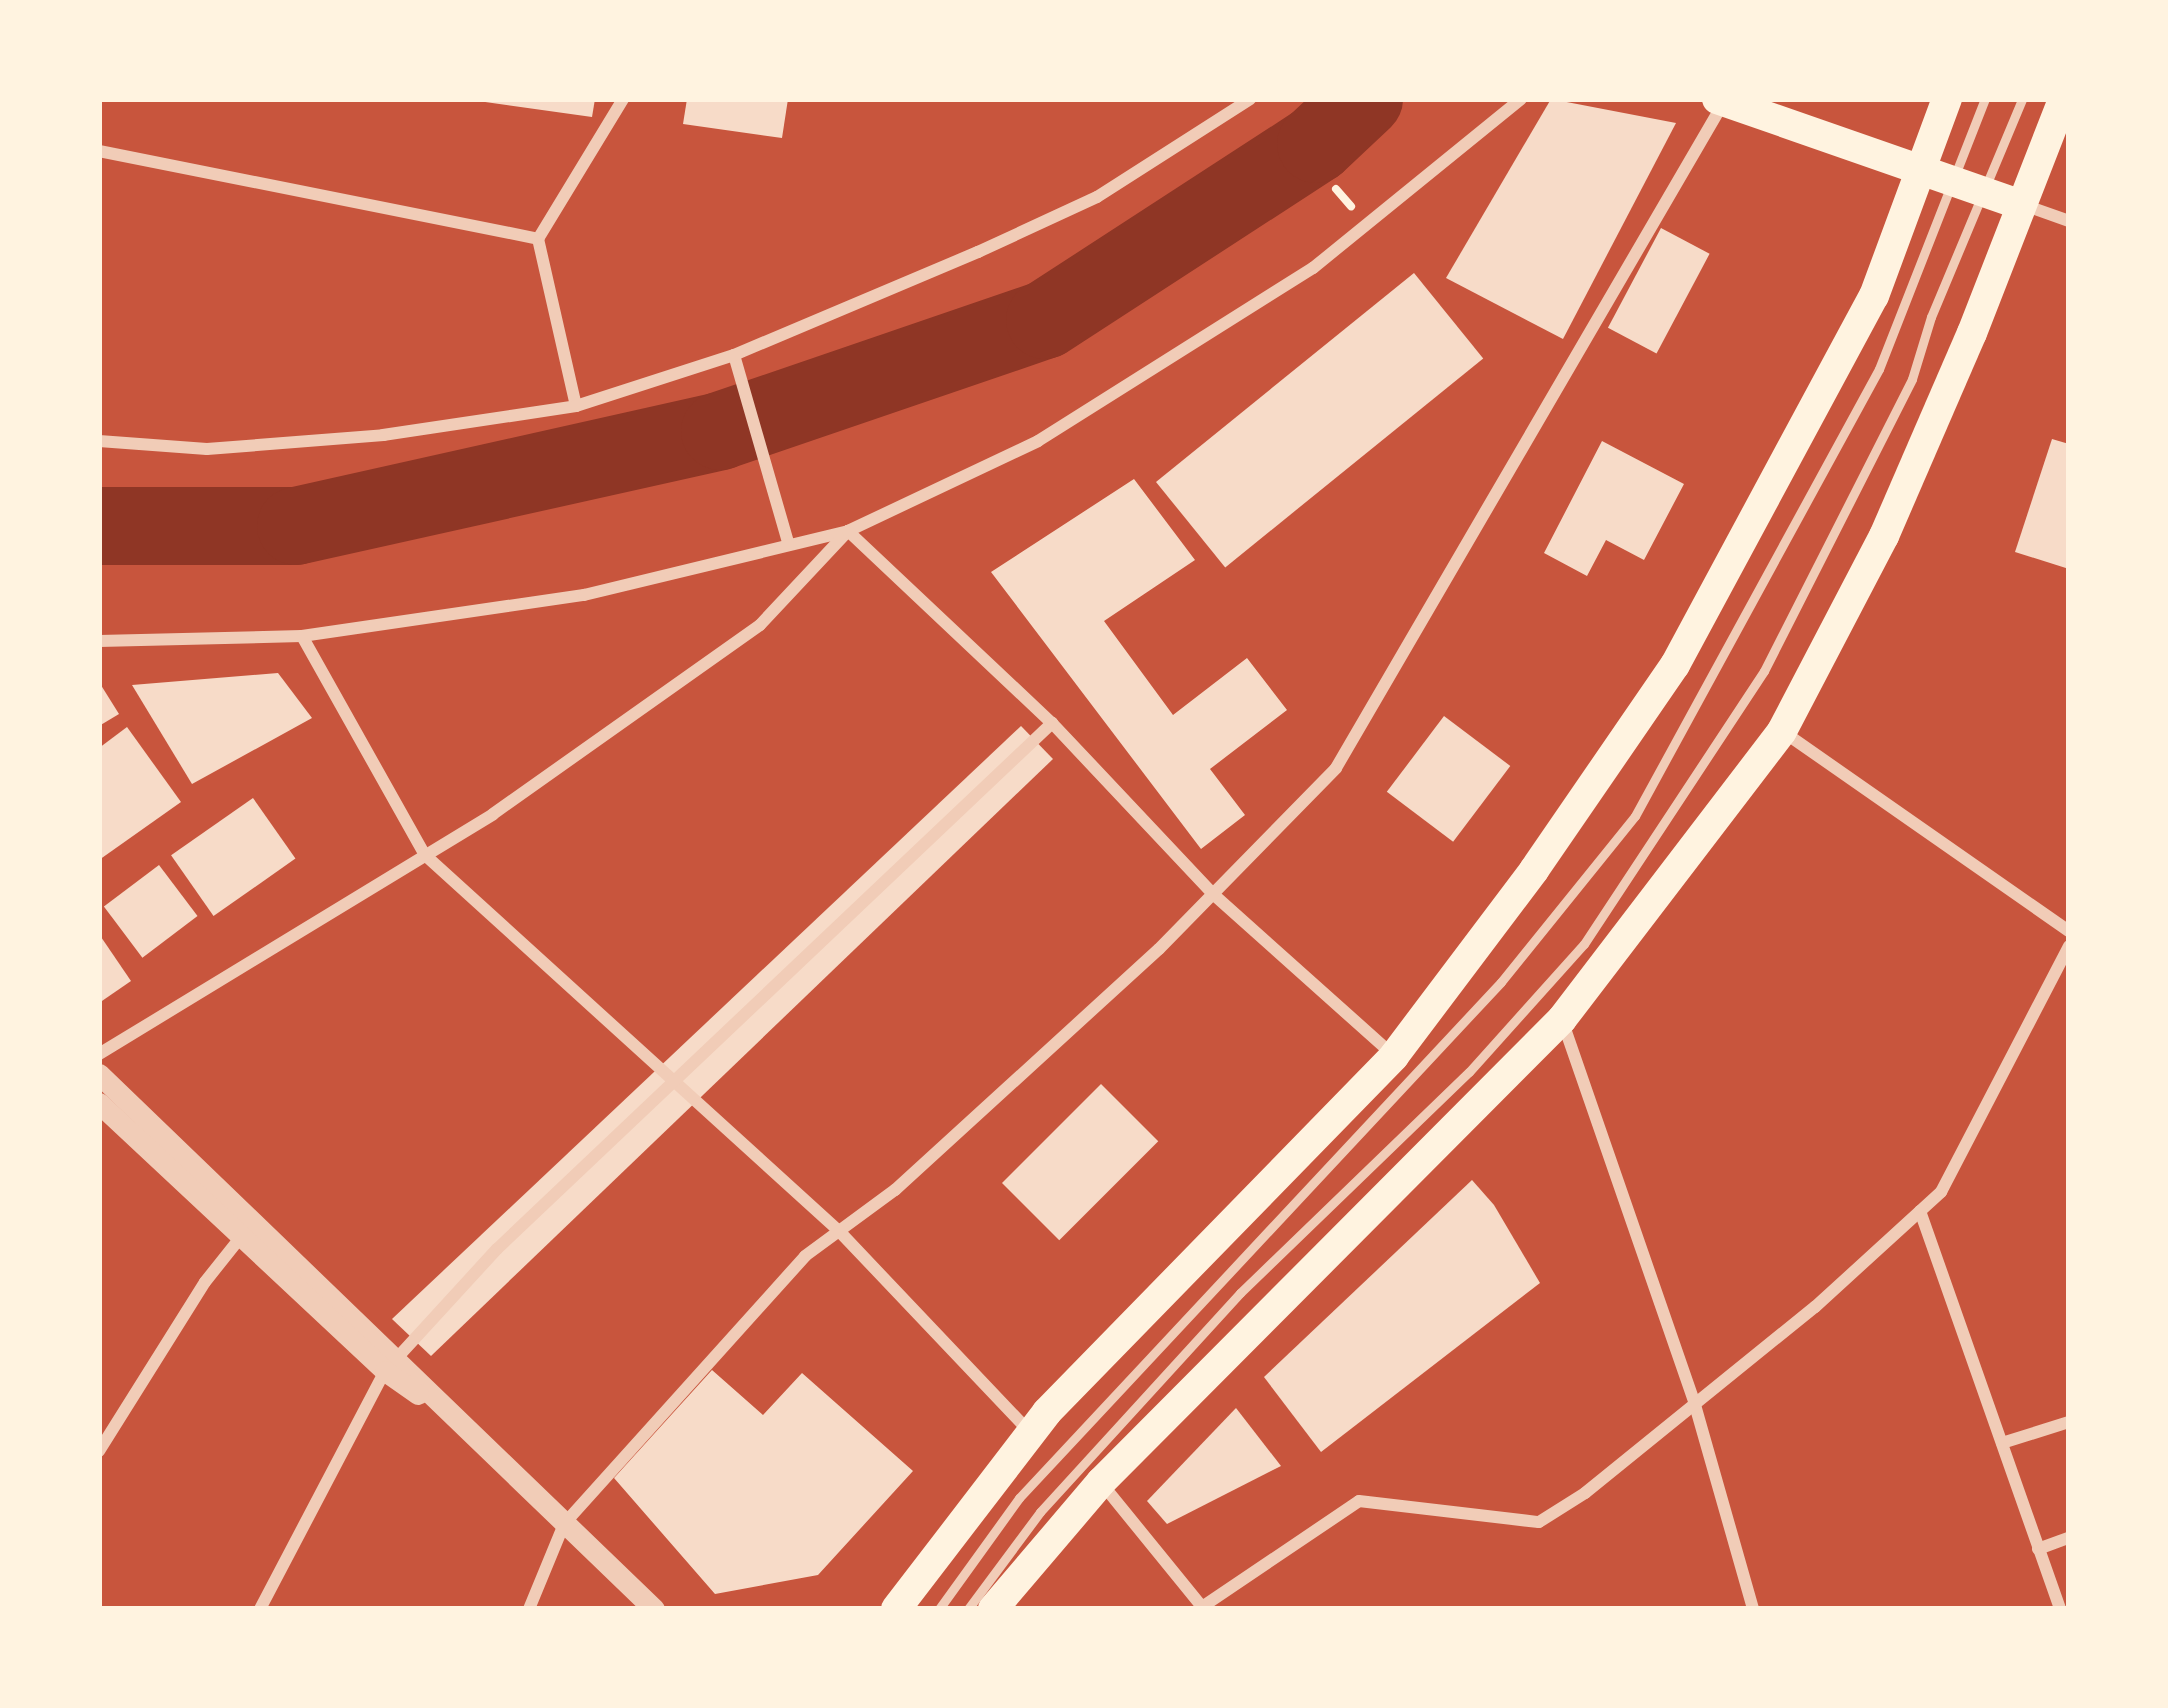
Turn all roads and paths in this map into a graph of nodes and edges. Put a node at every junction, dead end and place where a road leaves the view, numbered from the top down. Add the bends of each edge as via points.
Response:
1 (623, 99) edge
2 (1250, 99) edge
3 (1521, 99) edge
4 (1947, 99) edge
5 (1984, 99) edge
6 (2022, 99) edge
7 (2063, 99) edge
8 (1721, 100) edge
9 (99, 151) edge
10 (1920, 170) junction
11 (1954, 181) junction
12 (1984, 191) junction
13 (2020, 204) junction
14 (2069, 221) edge
15 (538, 239) junction
16 (734, 355) junction
17 (576, 406) junction
18 (99, 441) edge
19 (848, 531) junction
20 (788, 542) junction
21 (302, 636) junction
22 (99, 641) edge
23 (1052, 723) junction
24 (1782, 730) junction
25 (425, 855) junction
26 (1213, 894) junction
27 (2069, 931) edge
28 (2069, 946) edge
29 (1562, 1019) junction
30 (99, 1054) edge
31 (1394, 1056) junction
32 (99, 1074) edge
33 (675, 1084) junction
34 (99, 1103) edge
35 (1920, 1211) junction
36 (839, 1231) junction
37 (240, 1238) junction
38 (391, 1365) junction
39 (1695, 1405) junction
40 (2069, 1422) edge
41 (1030, 1433) junction
42 (2002, 1443) junction
43 (99, 1451) edge
44 (1101, 1482) junction
45 (564, 1524) junction
46 (2069, 1538) edge
47 (2038, 1549) junction
48 (1202, 1608) edge
49 (260, 1609) edge
50 (529, 1609) edge
51 (654, 1609) edge
52 (896, 1609) edge
53 (939, 1609) edge
54 (968, 1609) edge
55 (993, 1609) edge
56 (1753, 1609) edge
57 (2060, 1609) edge

1 - 15 street
2 - 16 street via 1096,197
3 - 19 street via 1313,268 1038,441
4 - 10 main road
5 - 11 lane
6 - 12 lane
7 - 13 main road
8 - 10 main road
8 - 26 street via 1336,768
9 - 15 street
10 - 11 main road
10 - 31 main road via 1874,296 1675,665
11 - 12 main road
11 - 53 lane via 1880,368 1635,816 1501,982 1019,1498
12 - 13 main road
12 - 54 lane via 1912,379 1764,671 1584,944 1469,1072 1225,1310 1040,1511
13 - 14 street
13 - 24 main road via 1884,536
15 - 17 street
16 - 17 street
16 - 20 street
17 - 18 street via 383,435 207,449
19 - 20 street
19 - 23 street
19 - 25 street via 760,625
20 - 21 street via 584,595
21 - 22 street
21 - 25 street
23 - 26 street
23 - 33 street
24 - 27 street
24 - 29 main road
25 - 30 street
25 - 33 street
26 - 31 street
26 - 36 street via 913,1174
28 - 35 street via 1941,1192
29 - 39 street
29 - 44 main road
31 - 41 main road
32 - 38 street
33 - 36 street
33 - 38 street via 497,1249
34 - 37 street
35 - 39 street
35 - 42 street
36 - 41 street
36 - 45 street via 805,1256
37 - 38 street
37 - 43 street
38 - 45 street
38 - 49 street
39 - 48 street via 1539,1522 1359,1502
39 - 56 street
40 - 42 street
41 - 52 main road
42 - 47 street
44 - 48 street
44 - 55 main road
45 - 50 street
45 - 51 street
46 - 47 street
47 - 57 street

